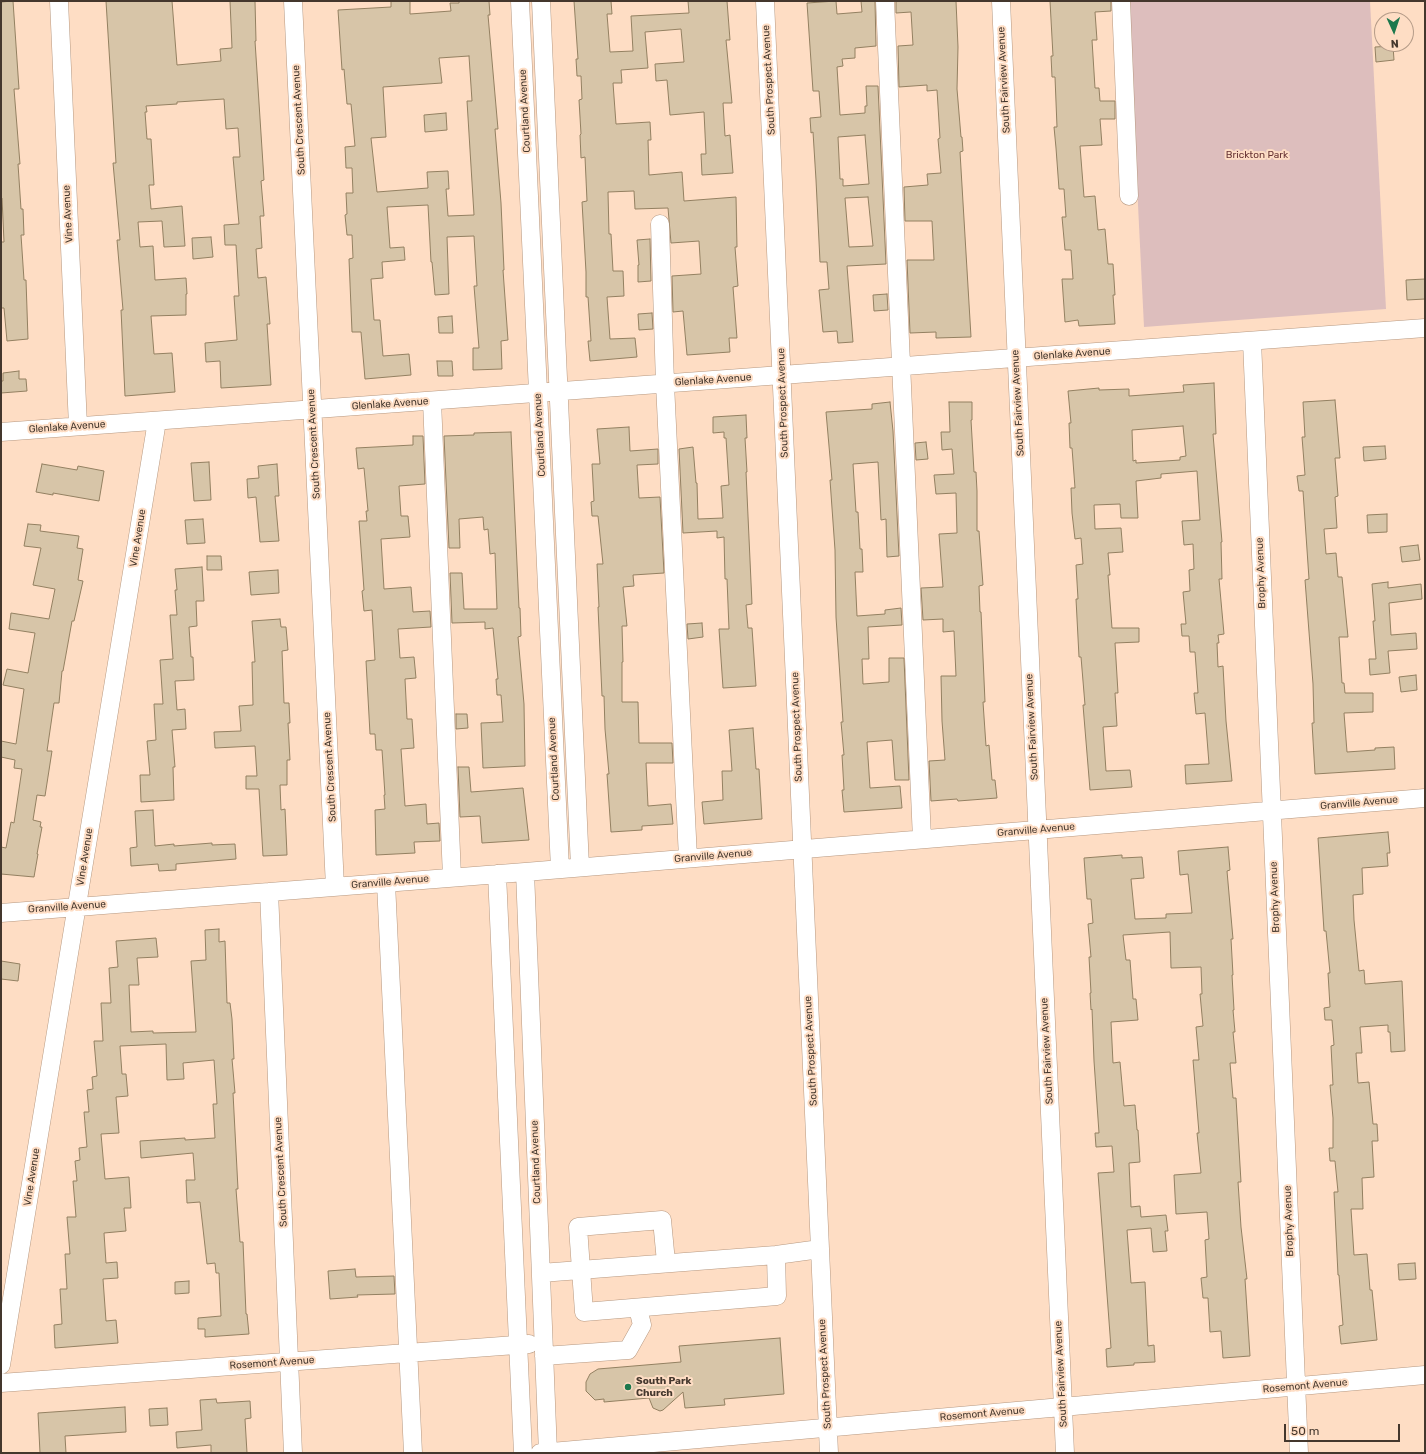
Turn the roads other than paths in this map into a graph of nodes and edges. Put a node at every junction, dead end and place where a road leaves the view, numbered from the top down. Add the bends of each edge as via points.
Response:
1 (59, 1) edge
2 (293, 1) edge
3 (520, 1) edge
4 (541, 1) edge
5 (765, 1) edge
6 (884, 1) edge
7 (1000, 1) edge
8 (1121, 1) edge
9 (1129, 196) dead end
10 (660, 224) dead end
11 (1425, 328) edge
12 (1252, 341) junction
13 (1016, 358) junction
14 (900, 366) junction
15 (782, 375) junction
16 (665, 384) junction
17 (558, 391) junction
18 (538, 393) junction
19 (432, 401) junction
20 (313, 409) junction
21 (157, 421) junction
22 (78, 426) junction
23 (1, 432) edge
24 (1425, 798) edge
25 (1271, 810) junction
26 (1037, 830) junction
27 (922, 839) junction
28 (802, 849) junction
29 (688, 858) junction
30 (580, 867) junction
31 (560, 869) junction
32 (525, 872) junction
33 (497, 874) junction
34 (452, 878) junction
35 (386, 883) junction
36 (335, 887) junction
37 (269, 892) junction
38 (76, 907) junction
39 (1, 912) edge
40 (820, 1249) junction
41 (776, 1255) junction
42 (666, 1262) junction
43 (581, 1270) junction
44 (541, 1273) junction
45 (638, 1308) junction
46 (518, 1345) junction
47 (544, 1349) junction
48 (409, 1352) junction
49 (290, 1361) junction
50 (1, 1365) edge
51 (1425, 1376) edge
52 (1, 1383) edge
53 (1296, 1387) junction
54 (1063, 1407) junction
55 (828, 1428) junction
56 (293, 1453) edge
57 (413, 1453) edge
58 (522, 1453) edge
59 (545, 1453) edge
60 (829, 1453) edge
61 (1065, 1453) edge
62 (1299, 1453) edge

1 - 22 street, Vine Avenue
2 - 20 street, South Crescent Avenue
3 - 18 street, Courtland Avenue
4 - 17 street, Courtland Avenue
5 - 15 street, South Prospect Avenue
6 - 14 street
7 - 13 street, South Fairview Avenue
8 - 9 street
10 - 16 street
11 - 12 street, Glenlake Avenue
12 - 13 street, Glenlake Avenue
12 - 25 street, Brophy Avenue
13 - 14 street, Glenlake Avenue
13 - 26 street, South Fairview Avenue
14 - 15 street, Glenlake Avenue
14 - 27 street
15 - 16 street, Glenlake Avenue
15 - 28 street, South Prospect Avenue
16 - 17 street, Glenlake Avenue
16 - 29 street
17 - 18 street, Glenlake Avenue
17 - 30 street, Courtland Avenue
18 - 19 street, Glenlake Avenue
18 - 31 street, Courtland Avenue
19 - 20 street, Glenlake Avenue
19 - 34 street
20 - 21 street, Glenlake Avenue
20 - 36 street, South Crescent Avenue
21 - 22 street, Glenlake Avenue
21 - 38 street, Vine Avenue
22 - 23 street, Glenlake Avenue
24 - 25 street, Granville Avenue
25 - 26 street, Granville Avenue
25 - 53 street, Brophy Avenue
26 - 27 street, Granville Avenue
26 - 54 street, South Fairview Avenue
27 - 28 street, Granville Avenue
28 - 29 street, Granville Avenue
28 - 40 street, South Prospect Avenue
29 - 30 street, Granville Avenue
30 - 31 street, Granville Avenue
31 - 32 street, Granville Avenue
32 - 33 street, Granville Avenue
32 - 44 street, Courtland Avenue
33 - 34 street, Granville Avenue
33 - 46 street
34 - 35 street, Granville Avenue
35 - 36 street, Granville Avenue
35 - 48 street
36 - 37 street, Granville Avenue
37 - 38 street, Granville Avenue
37 - 49 street, South Crescent Avenue
38 - 39 street, Granville Avenue
38 - 50 street, Vine Avenue
40 - 41 street
40 - 55 street, South Prospect Avenue
41 - 42 street
41 - 45 street via 777,1296
42 - 43 street
42 - 43 street via 662,1220 578,1227
43 - 44 street
43 - 45 street via 584,1312
44 - 47 street, Courtland Avenue
45 - 47 street, Rosemont Avenue via 642,1326 628,1350
46 - 47 street, Rosemont Avenue
46 - 48 street, Rosemont Avenue
46 - 58 street
47 - 59 street, Courtland Avenue
48 - 49 street, Rosemont Avenue
48 - 57 street
49 - 52 street, Rosemont Avenue
49 - 56 street, South Crescent Avenue
51 - 53 street, Rosemont Avenue
53 - 54 street, Rosemont Avenue
53 - 62 street, Brophy Avenue
54 - 55 street, Rosemont Avenue
54 - 61 street, South Fairview Avenue
55 - 59 street, Rosemont Avenue
55 - 60 street, South Prospect Avenue

